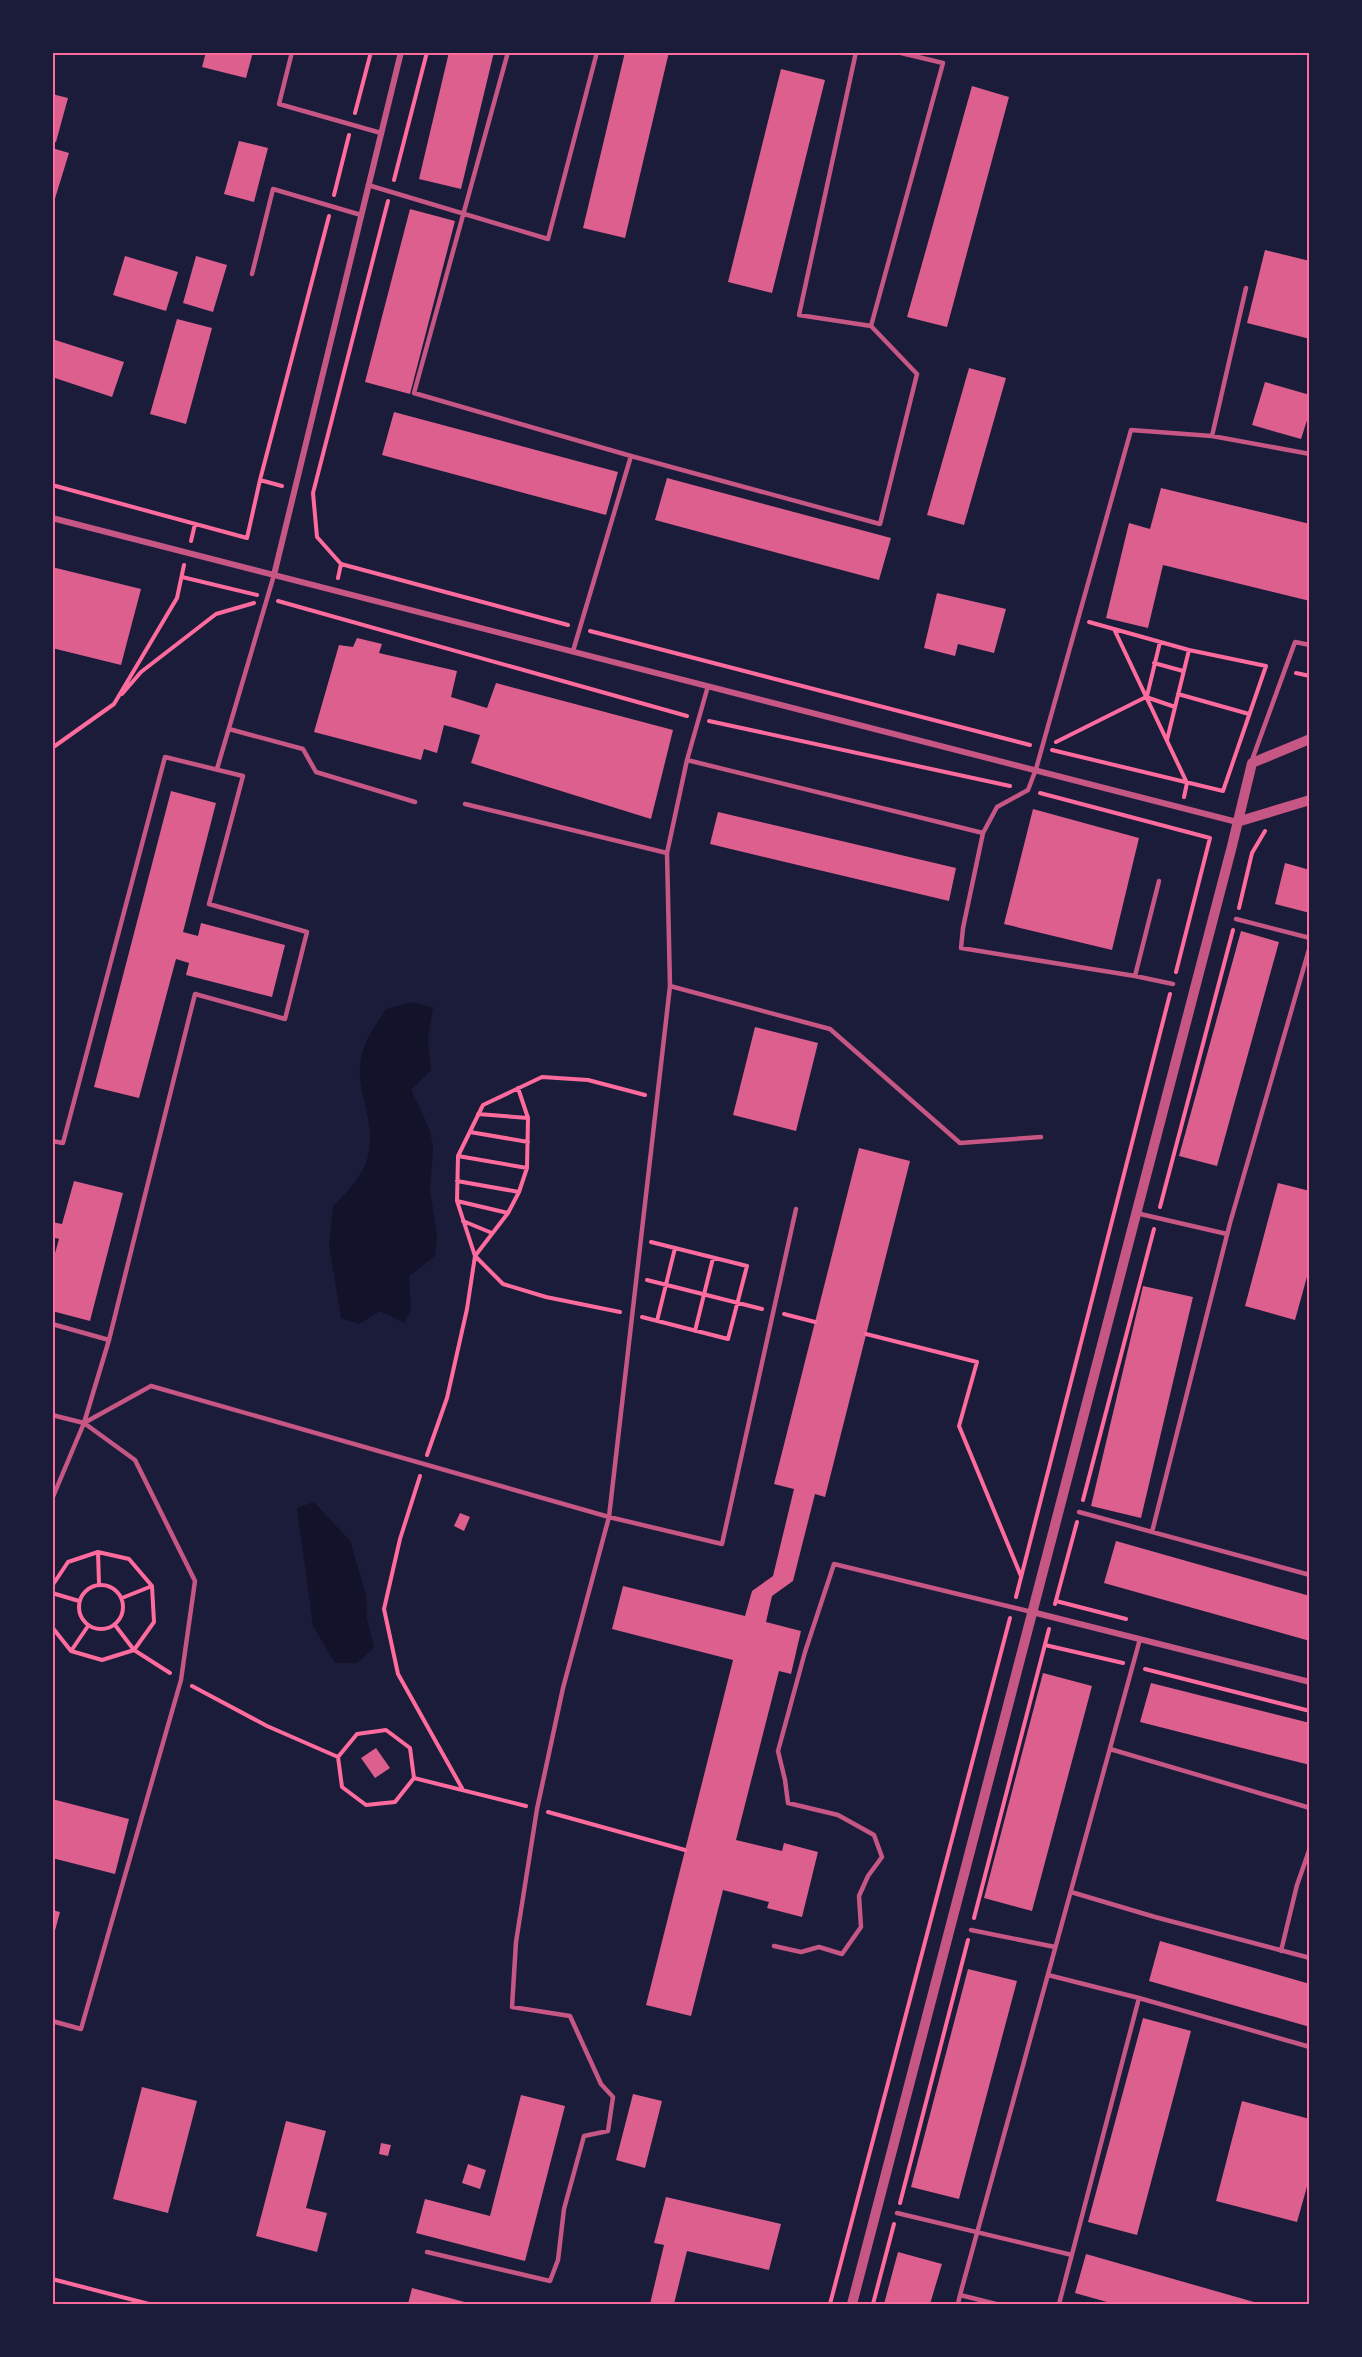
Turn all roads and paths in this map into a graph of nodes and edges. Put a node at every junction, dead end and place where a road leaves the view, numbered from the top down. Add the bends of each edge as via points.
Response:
1 (292, 52) edge
2 (371, 52) edge
3 (401, 52) edge
4 (427, 52) edge
5 (508, 52) edge
6 (597, 52) edge
7 (856, 52) edge
8 (897, 52) edge
9 (352, 125) junction
10 (381, 133) junction
11 (368, 185) junction
12 (391, 192) junction
13 (331, 206) junction
14 (462, 214) junction
15 (361, 215) junction
16 (252, 274) dead end
17 (1246, 288) dead end
18 (871, 326) junction
19 (1212, 436) junction
20 (1310, 454) edge
21 (631, 456) junction
22 (260, 480) junction
23 (52, 485) edge
24 (295, 489) junction
25 (313, 494) junction
26 (52, 518) edge
27 (195, 524) junction
28 (188, 553) junction
29 (274, 575) junction
30 (182, 577) junction
31 (267, 598) junction
32 (1078, 619) junction
33 (580, 628) junction
34 (1114, 629) junction
35 (1160, 642) junction
36 (1310, 645) edge
37 (1189, 650) junction
38 (573, 651) junction
39 (1155, 663) junction
40 (1183, 671) junction
41 (708, 685) junction
42 (1178, 694) junction
43 (1146, 697) junction
44 (114, 704) junction
45 (1175, 707) junction
46 (1249, 714) junction
47 (699, 719) junction
48 (230, 729) junction
49 (1310, 739) edge
50 (1167, 741) junction
51 (52, 748) edge
52 (1042, 748) junction
53 (687, 760) junction
54 (1252, 763) junction
55 (217, 769) junction
56 (1036, 769) junction
57 (1187, 783) junction
58 (1028, 790) junction
59 (1310, 800) edge
60 (415, 802) dead end
61 (465, 804) dead end
62 (1237, 822) junction
63 (1267, 826) dead end
64 (983, 833) junction
65 (667, 853) junction
66 (1159, 881) dead end
67 (1236, 919) junction
68 (1310, 938) edge
69 (1310, 946) edge
70 (1136, 976) junction
71 (1173, 984) junction
72 (670, 986) junction
73 (518, 1089) junction
74 (657, 1098) junction
75 (478, 1114) junction
76 (528, 1118) junction
77 (470, 1132) junction
78 (1041, 1137) dead end
79 (52, 1141) edge
80 (528, 1142) junction
81 (458, 1156) junction
82 (527, 1168) junction
83 (457, 1181) junction
84 (519, 1192) junction
85 (457, 1201) junction
86 (796, 1209) dead end
87 (508, 1213) junction
88 (1136, 1213) junction
89 (1157, 1218) junction
90 (463, 1221) junction
91 (492, 1233) junction
92 (1227, 1234) junction
93 (641, 1240) junction
94 (675, 1248) junction
95 (475, 1256) junction
96 (713, 1258) junction
97 (636, 1277) junction
98 (666, 1285) junction
99 (704, 1294) junction
100 (738, 1303) junction
101 (773, 1311) junction
102 (632, 1315) junction
103 (657, 1321) junction
104 (815, 1322) dead end
105 (52, 1324) edge
106 (695, 1330) junction
107 (866, 1334) dead end
108 (109, 1340) junction
109 (52, 1415) edge
110 (84, 1423) junction
111 (424, 1464) junction
112 (52, 1499) edge
113 (1080, 1512) junction
114 (609, 1517) junction
115 (1152, 1532) junction
116 (98, 1551) junction
117 (1310, 1575) edge
118 (1022, 1577) junction
119 (99, 1584) junction
120 (52, 1586) edge
121 (152, 1586) junction
122 (52, 1593) edge
123 (122, 1598) junction
124 (79, 1601) junction
125 (1013, 1607) junction
126 (1032, 1612) junction
127 (1052, 1617) junction
128 (115, 1625) junction
129 (88, 1626) junction
130 (52, 1627) edge
131 (1140, 1639) junction
132 (1045, 1645) junction
133 (134, 1650) junction
134 (71, 1651) junction
135 (1132, 1666) junction
136 (181, 1680) junction
137 (1310, 1682) edge
138 (1310, 1711) edge
139 (1110, 1749) junction
140 (338, 1757) junction
141 (463, 1790) dead end
142 (1310, 1808) edge
143 (1310, 1848) edge
144 (1071, 1892) junction
145 (971, 1930) junction
146 (774, 1946) dead end
147 (1055, 1947) junction
148 (1281, 1951) junction
149 (1310, 1958) edge
150 (1048, 1975) junction
151 (1139, 1998) junction
152 (52, 2021) edge
153 (1310, 2047) edge
154 (897, 2213) junction
155 (977, 2233) junction
156 (427, 2252) dead end
157 (1072, 2255) junction
158 (52, 2278) edge
159 (960, 2295) junction
160 (149, 2304) edge
161 (830, 2304) edge
162 (852, 2304) edge
163 (873, 2304) edge
164 (958, 2304) edge
165 (996, 2304) edge
166 (1059, 2304) edge

1 - 9 lane via 279,104
2 - 9 path
3 - 10 street
4 - 12 path
5 - 14 lane
6 - 14 lane via 548,239
7 - 18 lane via 799,315
8 - 18 lane via 943,63
9 - 10 lane
9 - 13 path
10 - 11 street
11 - 12 lane
11 - 15 street
12 - 14 lane
12 - 25 path
13 - 15 lane
13 - 16 lane via 273,189
13 - 22 path
14 - 21 lane via 414,393
15 - 24 street
17 - 19 lane
18 - 21 lane via 917,374 880,524
19 - 20 lane
19 - 32 lane via 1131,429
21 - 33 lane
22 - 24 path
22 - 27 path via 247,538
23 - 27 path
24 - 25 path
24 - 29 street
25 - 33 path via 317,537 342,564
26 - 28 street
27 - 28 path
28 - 29 street
28 - 30 path
29 - 31 lane
29 - 38 street
30 - 31 path
30 - 44 path via 177,598
31 - 44 path via 216,614 141,672
31 - 47 path
31 - 48 lane
32 - 34 path
32 - 52 lane
33 - 38 lane
33 - 52 path
34 - 35 path
34 - 43 path
35 - 37 path
35 - 39 path
36 - 54 lane via 1295,642
37 - 40 path
37 - 46 path via 1266,666
38 - 41 street
39 - 40 path
39 - 43 path
40 - 42 path
41 - 47 lane
41 - 56 street
42 - 45 path
42 - 46 path
43 - 45 path
43 - 50 path
43 - 52 path
44 - 51 path
45 - 50 path
46 - 57 path via 1223,791
47 - 53 lane
47 - 58 path
48 - 55 lane
48 - 60 lane via 303,749 316,772
49 - 54 street
50 - 57 path
52 - 56 lane
52 - 57 path
53 - 64 lane
53 - 65 lane
54 - 62 street
55 - 79 lane via 165,757 63,1143
55 - 108 lane via 243,776 209,903 307,932 285,1019 195,994
56 - 58 lane
56 - 62 street
58 - 64 lane via 997,807
58 - 71 path via 1210,838
59 - 62 street
61 - 65 lane
62 - 88 street
63 - 67 path via 1252,853
64 - 70 lane via 961,948
65 - 72 lane
66 - 70 lane
67 - 68 lane
67 - 89 path
69 - 92 lane
70 - 71 lane
71 - 118 path
72 - 74 lane
72 - 78 lane via 830,1029 960,1143
73 - 74 path via 542,1077 588,1080
73 - 75 path via 483,1105
73 - 76 path
74 - 93 lane
75 - 76 path
75 - 77 path
76 - 80 path
77 - 80 path
77 - 81 path
80 - 82 path
81 - 82 path
81 - 83 path
82 - 84 path
83 - 84 path
83 - 85 path
84 - 87 path
85 - 87 path
85 - 90 path
86 - 101 lane
87 - 91 path
88 - 89 lane
88 - 126 street
89 - 92 lane
89 - 113 path
90 - 91 path
90 - 95 path
91 - 95 path
92 - 115 lane
93 - 94 path
93 - 97 lane
94 - 96 path
94 - 98 path
95 - 102 path via 503,1284
95 - 111 path via 447,1398
96 - 99 path
96 - 100 path via 747,1266
97 - 98 path
97 - 102 lane
98 - 99 path
98 - 103 path
99 - 100 path
99 - 106 path
100 - 101 path
100 - 106 path via 728,1339
101 - 104 path
101 - 114 lane via 722,1544
102 - 103 path
102 - 114 lane
103 - 106 path
105 - 108 lane
107 - 118 path via 977,1362 958,1426
108 - 110 lane
109 - 110 lane
110 - 111 lane via 151,1386
110 - 112 lane
110 - 136 lane via 135,1460 195,1581
111 - 114 lane
111 - 141 path via 400,1539 384,1609 399,1674
113 - 115 lane
113 - 127 path
114 - 156 lane via 563,1688 537,1809 516,1942 512,2007 570,2016 601,2085 613,2097 608,2131 584,2136 550,2281
115 - 117 lane
116 - 119 path
116 - 120 path via 68,1563
116 - 121 path via 129,1559
118 - 125 path
119 - 123 path via 113,1587
119 - 124 path via 87,1588
121 - 123 path
121 - 133 path via 153,1622
122 - 124 path
123 - 128 path via 123,1613
124 - 129 path via 80,1614
125 - 126 lane
125 - 146 lane via 834,1564 778,1751 788,1803 838,1815 874,1835 882,1857 859,1896 861,1927 842,1954 819,1947 801,1952
125 - 161 path
126 - 127 street
126 - 162 street
127 - 131 street
127 - 132 path
128 - 129 path via 101,1629
128 - 133 path
129 - 134 path
130 - 134 path
131 - 135 lane
131 - 137 street
132 - 135 path
132 - 145 path
133 - 134 path via 102,1660
133 - 136 path
135 - 138 path
135 - 139 lane
136 - 140 path via 267,1726
136 - 152 lane via 81,2029
139 - 142 lane
139 - 144 lane
140 - 140 path via 357,1734 386,1730 410,1748 414,1778 395,1802 366,1806 342,1787
143 - 148 lane
144 - 147 lane
144 - 148 lane
145 - 147 lane
145 - 154 path
147 - 150 lane
148 - 149 lane
150 - 151 lane
150 - 155 lane
151 - 153 lane
151 - 157 lane
154 - 155 lane
154 - 163 path
155 - 157 lane
155 - 159 lane
157 - 166 lane
158 - 160 path
159 - 164 lane
159 - 165 lane

